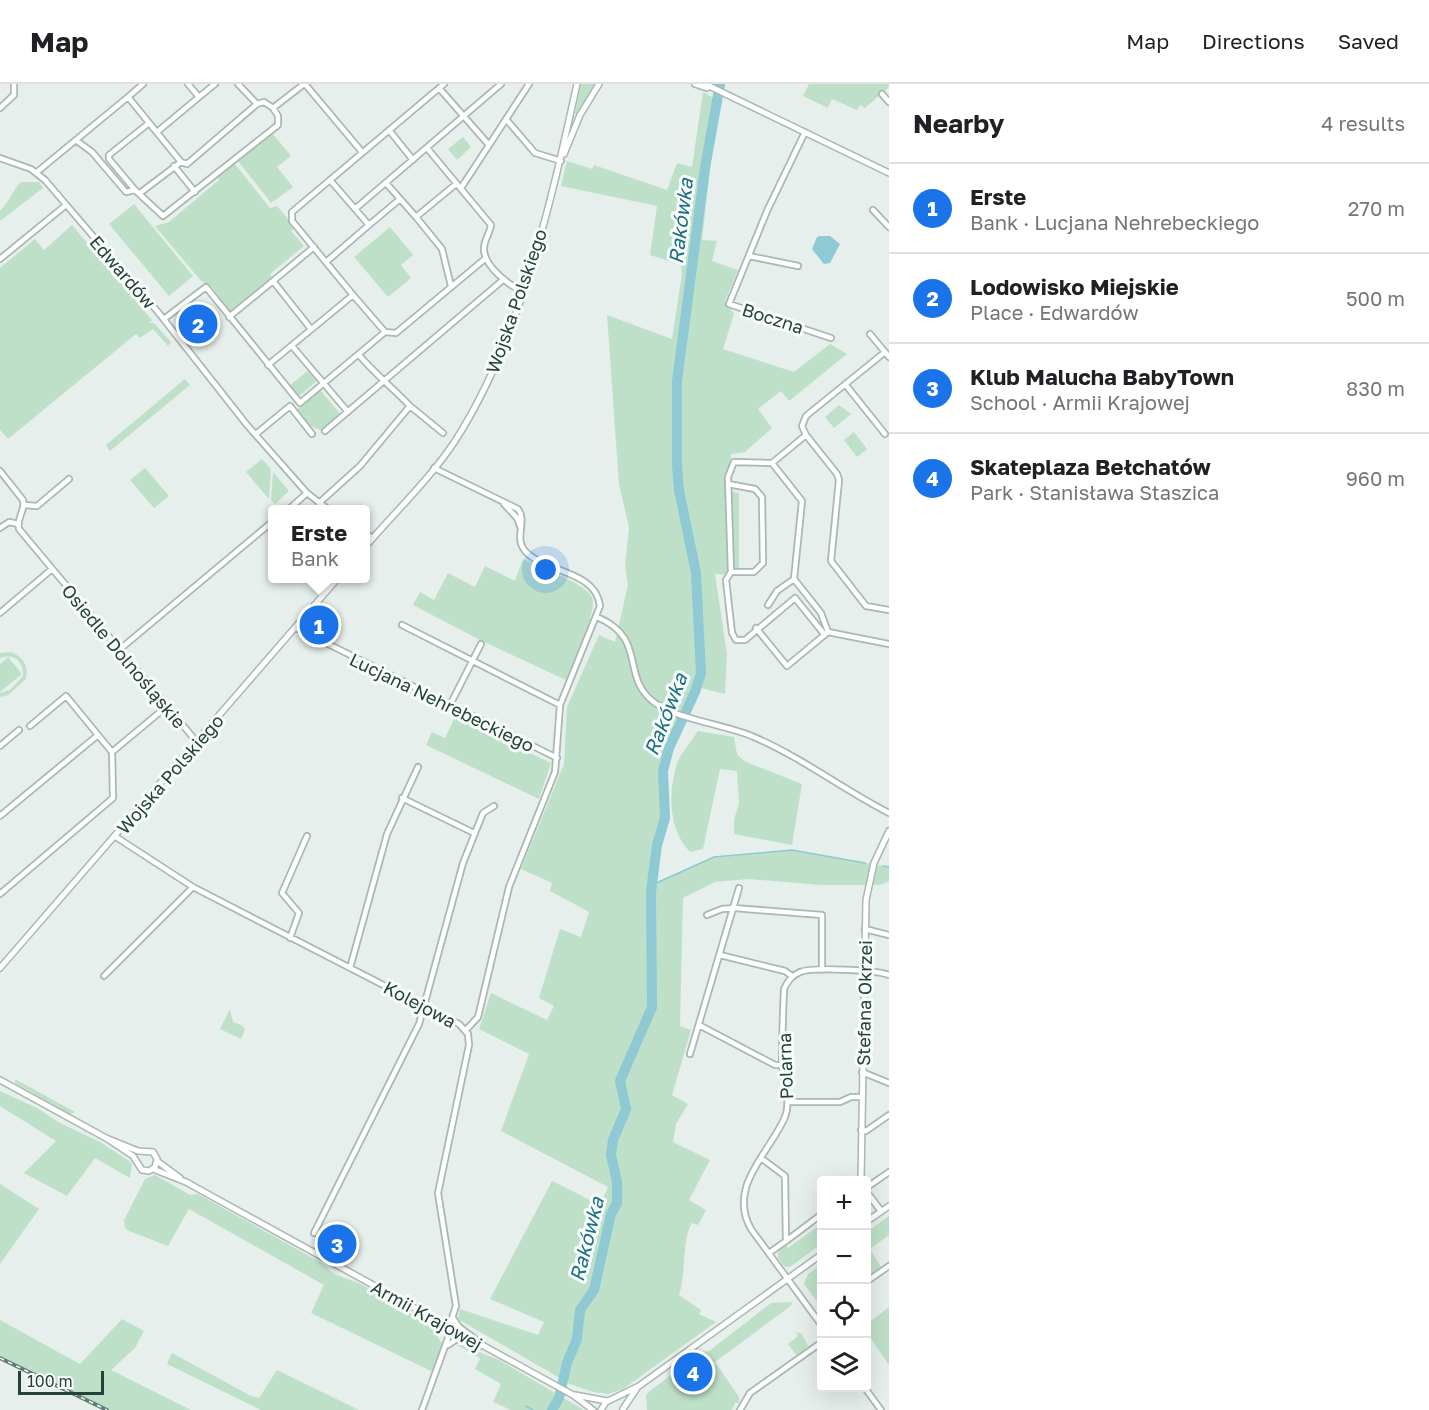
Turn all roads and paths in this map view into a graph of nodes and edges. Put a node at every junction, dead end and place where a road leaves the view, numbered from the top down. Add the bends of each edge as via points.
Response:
1 (14, 84) edge
2 (143, 84) edge
3 (188, 84) edge
4 (215, 84) edge
5 (238, 84) edge
6 (305, 84) edge
7 (444, 84) edge
8 (501, 84) edge
9 (529, 84) edge
10 (577, 84) edge
11 (599, 84) edge
12 (695, 84) edge
13 (705, 84) edge
14 (439, 88) junction
15 (711, 88) junction
16 (882, 94) dead end
17 (128, 97) junction
18 (199, 97) junction
19 (889, 102) edge
20 (257, 104) junction
21 (0, 108) edge
22 (273, 108) junction
23 (464, 117) junction
24 (506, 119) junction
25 (149, 123) junction
26 (389, 130) junction
27 (157, 132) junction
28 (805, 132) junction
29 (77, 141) junction
30 (489, 145) junction
31 (427, 148) junction
32 (362, 152) junction
33 (0, 158) edge
34 (413, 160) junction
35 (561, 161) junction
36 (181, 162) junction
37 (174, 166) junction
38 (37, 172) junction
39 (889, 172) edge
40 (330, 180) junction
41 (386, 183) junction
42 (459, 186) junction
43 (138, 192) junction
44 (195, 192) junction
45 (400, 199) junction
46 (66, 205) junction
47 (355, 209) junction
48 (873, 210) dead end
49 (416, 217) junction
50 (369, 225) junction
51 (889, 227) edge
52 (314, 247) junction
53 (748, 256) junction
54 (486, 258) junction
55 (0, 259) edge
56 (326, 262) junction
57 (798, 266) dead end
58 (504, 279) junction
59 (273, 281) junction
60 (451, 286) junction
61 (522, 291) junction
62 (353, 295) junction
63 (229, 317) junction
64 (164, 319) junction
65 (312, 329) junction
66 (385, 332) junction
67 (870, 334) dead end
68 (831, 338) dead end
69 (292, 346) junction
70 (885, 352) junction
71 (359, 355) junction
72 (889, 357) edge
73 (268, 365) junction
74 (384, 381) junction
75 (324, 384) junction
76 (845, 384) junction
77 (410, 406) junction
78 (348, 411) junction
79 (325, 431) dead end
80 (443, 433) dead end
81 (256, 434) junction
82 (312, 434) dead end
83 (885, 434) dead end
84 (806, 435) junction
85 (772, 463) junction
86 (434, 468) junction
87 (0, 472) edge
88 (69, 479) dead end
89 (728, 484) junction
90 (307, 493) junction
91 (319, 503) junction
92 (24, 505) junction
93 (294, 505) edge
94 (322, 505) edge
95 (18, 524) junction
96 (268, 526) edge
97 (0, 528) edge
98 (372, 538) joint
99 (370, 541) edge
100 (52, 569) junction
101 (730, 572) junction
102 (794, 579) junction
103 (335, 583) edge
104 (768, 605) dead end
105 (889, 610) edge
106 (0, 613) edge
107 (597, 617) junction
108 (402, 625) dead end
109 (296, 628) junction
110 (756, 628) junction
111 (826, 633) junction
112 (481, 644) dead end
113 (889, 645) edge
114 (119, 650) junction
115 (472, 661) junction
116 (450, 705) junction
117 (560, 705) junction
118 (166, 707) junction
119 (30, 726) dead end
120 (19, 730) dead end
121 (98, 735) junction
122 (196, 741) junction
123 (0, 746) edge
124 (112, 752) junction
125 (557, 758) junction
126 (417, 767) dead end
127 (402, 798) junction
128 (494, 806) dead end
129 (889, 813) edge
130 (1, 814) edge
131 (889, 831) edge
132 (474, 833) junction
133 (307, 836) dead end
134 (116, 837) junction
135 (194, 887) junction
136 (739, 888) dead end
137 (0, 894) edge
138 (734, 908) junction
139 (707, 915) dead end
140 (865, 929) junction
141 (889, 935) edge
142 (290, 938) junction
143 (720, 955) junction
144 (0, 968) edge
145 (350, 968) junction
146 (822, 970) junction
147 (864, 971) junction
148 (889, 975) edge
149 (104, 976) dead end
150 (792, 976) junction
151 (425, 1006) junction
152 (699, 1025) junction
153 (466, 1030) junction
154 (690, 1054) dead end
155 (782, 1065) junction
156 (862, 1072) junction
157 (0, 1080) edge
158 (889, 1083) edge
159 (861, 1097) junction
160 (788, 1102) junction
161 (889, 1115) edge
162 (861, 1130) junction
163 (106, 1138) junction
164 (141, 1152) junction
165 (761, 1158) junction
166 (136, 1160) junction
167 (157, 1161) junction
168 (153, 1169) junction
169 (889, 1172) edge
170 (861, 1176) edge
171 (186, 1182) junction
172 (871, 1186) edge
173 (871, 1195) edge
174 (889, 1206) edge
175 (881, 1211) junction
176 (817, 1218) edge
177 (871, 1219) edge
178 (314, 1233) dead end
179 (786, 1240) junction
180 (769, 1253) junction
181 (817, 1258) edge
182 (889, 1266) edge
183 (788, 1279) junction
184 (871, 1279) edge
185 (453, 1318) junction
186 (816, 1318) edge
187 (438, 1321) junction
188 (449, 1326) junction
189 (817, 1346) edge
190 (446, 1348) junction
191 (489, 1349) junction
192 (639, 1386) junction
193 (868, 1392) edge
194 (573, 1395) junction
195 (610, 1400) junction
196 (422, 1410) edge
197 (593, 1410) edge
198 (601, 1410) edge
199 (623, 1410) edge
200 (740, 1410) edge
201 (881, 1410) edge

1 - 21 street via 14,95
2 - 17 street
3 - 18 street
4 - 18 street
5 - 20 street
6 - 22 street
6 - 32 street
7 - 14 street
8 - 23 street
9 - 24 street
10 - 35 street, Wojska Polskiego
11 - 35 street, Wojska Polskiego via 580,115
12 - 15 street
13 - 15 street
14 - 23 street
14 - 26 street
15 - 28 street
16 - 19 street
17 - 25 street
17 - 29 street
18 - 27 street
20 - 22 street via 264,102
20 - 36 street via 187,164
22 - 44 street via 279,116 278,125
23 - 30 street
23 - 31 street
24 - 30 street
24 - 35 street via 535,153
25 - 27 street
25 - 43 street via 109,155
26 - 32 street
26 - 34 street
27 - 36 street
28 - 39 street
28 - 53 street, Boczna
29 - 38 street
29 - 43 street via 92,152 126,192
30 - 42 street
31 - 34 street
31 - 42 street
32 - 40 street
33 - 38 street, Edwardów
34 - 41 street
35 - 61 street, Wojska Polskiego
36 - 37 street
37 - 43 street
37 - 44 street
38 - 46 street, Edwardów
40 - 47 street
40 - 52 street via 290,216
41 - 45 street
41 - 47 street
42 - 49 street
42 - 54 street via 491,225 484,246
43 - 44 street via 163,216
45 - 49 street
45 - 50 street
46 - 55 street
46 - 64 street, Edwardów
47 - 50 street
48 - 51 street
49 - 60 street via 442,249
50 - 56 street
52 - 56 street
52 - 59 street
53 - 57 street
53 - 68 street, Boczna via 729,304
54 - 58 street
54 - 60 street
56 - 62 street
58 - 61 street
58 - 74 street
59 - 63 street
59 - 65 street
60 - 66 street via 396,333
61 - 86 street, Wojska Polskiego via 502,353 483,393 454,443
62 - 65 street
62 - 66 street
63 - 64 street via 206,287
63 - 73 street
64 - 81 street, Edwardów
65 - 69 street
66 - 71 street
67 - 70 street
69 - 73 street
69 - 75 street
70 - 72 street
70 - 76 street
71 - 74 street
71 - 75 street
73 - 75 street via 297,403
74 - 77 street
74 - 78 street
75 - 78 street
76 - 83 street
76 - 84 street via 805,417 802,428
77 - 80 street
77 - 91 street via 360,466
78 - 79 street
81 - 82 street via 290,406
81 - 90 street, Edwardów
84 - 85 street
84 - 105 street via 839,477 832,563 868,607
85 - 89 street via 734,462
85 - 102 street via 802,501
86 - 98 street, Wojska Polskiego
86 - 107 street via 503,502 517,518 519,539 529,555 594,589 599,600
87 - 92 street
88 - 92 street via 37,506
89 - 101 street
89 - 101 street via 755,489 762,497 763,563 754,572
90 - 91 street, Edwardów
90 - 93 street
91 - 94 street, Edwardów
92 - 95 street
95 - 97 street via 9,522
95 - 100 street, Osiedle Dolnośląskie
96 - 114 street
98 - 99 street, Wojska Polskiego
100 - 106 street, Osiedle Dolnośląskie
100 - 114 street, Osiedle Dolnośląskie
101 - 110 street via 726,580 732,633 742,642
102 - 104 street via 777,591
102 - 111 street via 821,613
103 - 109 street, Wojska Polskiego
107 - 117 street
107 - 129 street via 623,633 637,678 648,697 660,707 764,741
108 - 115 street
109 - 116 street, Lucjana Nehrebeckiego
109 - 122 street, Wojska Polskiego
110 - 111 street via 795,598
110 - 111 street via 787,666
111 - 113 street
112 - 115 street
114 - 118 street, Osiedle Dolnośląskie
115 - 116 street
115 - 117 street
116 - 125 street, Lucjana Nehrebeckiego
117 - 125 street
118 - 122 street, Osiedle Dolnośląskie
118 - 124 street
119 - 121 street via 66,696
120 - 123 street
121 - 124 street
121 - 130 street
122 - 134 street, Wojska Polskiego
124 - 137 street via 113,798
125 - 153 street via 551,786 509,887 478,1017
126 - 127 street
127 - 132 street
127 - 145 street via 387,834
128 - 132 street via 485,810
131 - 140 street, Stefana Okrzei via 868,882
132 - 151 street via 455,888
133 - 142 street via 282,893 299,913
134 - 135 street, Kolejowa
134 - 144 street, Wojska Polskiego
135 - 142 street, Kolejowa
135 - 149 street
136 - 138 street
138 - 139 street
138 - 143 street
138 - 146 street via 822,915
140 - 141 street
140 - 147 street, Stefana Okrzei
142 - 145 street, Kolejowa
143 - 150 street
143 - 152 street
145 - 151 street, Kolejowa
146 - 147 street
146 - 150 street
147 - 148 street
147 - 156 street, Stefana Okrzei
150 - 155 street, Polarna via 784,989
151 - 153 street, Kolejowa
151 - 178 street
152 - 154 street
152 - 155 street via 775,1065
153 - 185 street, Kolejowa via 469,1045 438,1193 456,1306
155 - 160 street, Polarna
156 - 158 street
156 - 159 street, Stefana Okrzei
157 - 163 street
159 - 160 street via 840,1102
159 - 162 street, Stefana Okrzei
160 - 165 street, Polarna via 786,1115
161 - 162 street via 866,1131
162 - 170 street, Stefana Okrzei
163 - 164 street
163 - 166 street
164 - 166 street
164 - 167 street via 153,1152
165 - 179 street via 785,1176
165 - 180 street, Polarna via 744,1191 742,1207
166 - 168 street via 142,1170
167 - 168 street
167 - 171 street
168 - 171 street
169 - 172 street
171 - 187 street, Armii Krajowej
173 - 175 street
174 - 175 street
175 - 177 street
176 - 179 street
179 - 180 street
180 - 183 street, Polarna
181 - 183 street
182 - 184 street
183 - 186 street, Polarna
183 - 192 street
185 - 187 street
185 - 188 street, Kolejowa
185 - 191 street
187 - 188 street, Armii Krajowej
187 - 190 street via 449,1335
188 - 191 street, Armii Krajowej
189 - 200 street via 750,1393
190 - 191 street via 457,1339
190 - 196 street
191 - 194 street, Armii Krajowej
192 - 195 street
192 - 199 street
193 - 201 street
194 - 195 street, Armii Krajowej
194 - 197 street, Armii Krajowej
195 - 198 street
195 - 199 street via 618,1401

